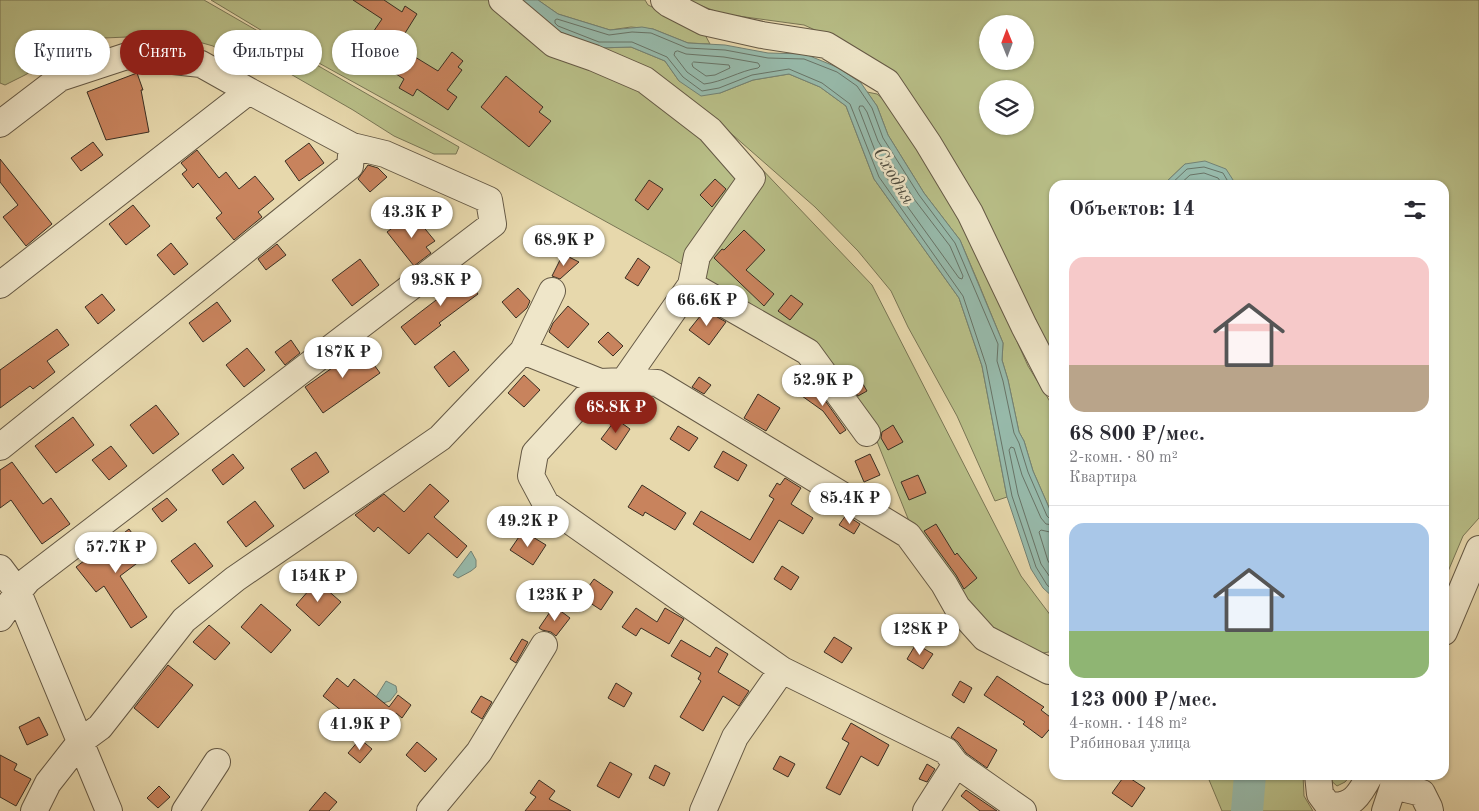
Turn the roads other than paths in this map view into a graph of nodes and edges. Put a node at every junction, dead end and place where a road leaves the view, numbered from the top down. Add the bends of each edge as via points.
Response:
1 (502, 0) edge
2 (664, 0) edge
3 (249, 91) junction
4 (0, 124) edge
5 (352, 146) junction
6 (691, 284) junction
7 (0, 285) edge
8 (552, 291) dead end
9 (523, 351) junction
10 (1049, 374) edge
11 (612, 381) junction
12 (867, 433) dead end
13 (0, 447) edge
14 (1479, 549) edge
15 (0, 568) edge
16 (18, 592) junction
17 (0, 618) edge
18 (1449, 620) edge
19 (544, 645) dead end
20 (782, 670) junction
21 (1048, 671) dead end
22 (81, 741) junction
23 (217, 762) dead end
24 (956, 764) junction
25 (1319, 780) edge
26 (1368, 780) edge
27 (1395, 780) edge
28 (34, 811) edge
29 (109, 811) edge
30 (185, 811) edge
31 (430, 811) edge
32 (703, 811) edge
33 (926, 811) edge
34 (1023, 811) edge
35 (1385, 811) edge
36 (1430, 811) edge

1 - 6 street via 554,44 645,80 710,130 752,178 697,256
2 - 10 street via 704,22 826,45 888,82 970,213
3 - 4 street via 200,64 127,56 60,78
3 - 5 street
3 - 7 street
5 - 13 street via 350,166
5 - 16 street via 385,154 489,200 493,224 28,580
6 - 11 street
6 - 12 street via 808,352
8 - 9 street
9 - 11 street
9 - 22 street via 440,438 236,579 184,620 100,727
11 - 20 street via 536,454 531,476 546,504
11 - 21 street via 657,383 908,535 944,584 956,607 985,638
14 - 18 street
15 - 16 street
16 - 17 street
16 - 22 street
19 - 31 street via 479,752
20 - 24 street via 946,751
20 - 32 street via 735,738
22 - 28 street via 48,782
22 - 29 street
23 - 30 street
24 - 33 street
24 - 34 street
25 - 26 street via 1320,794 1328,804 1339,806 1351,802
27 - 35 street
27 - 36 street via 1422,793

